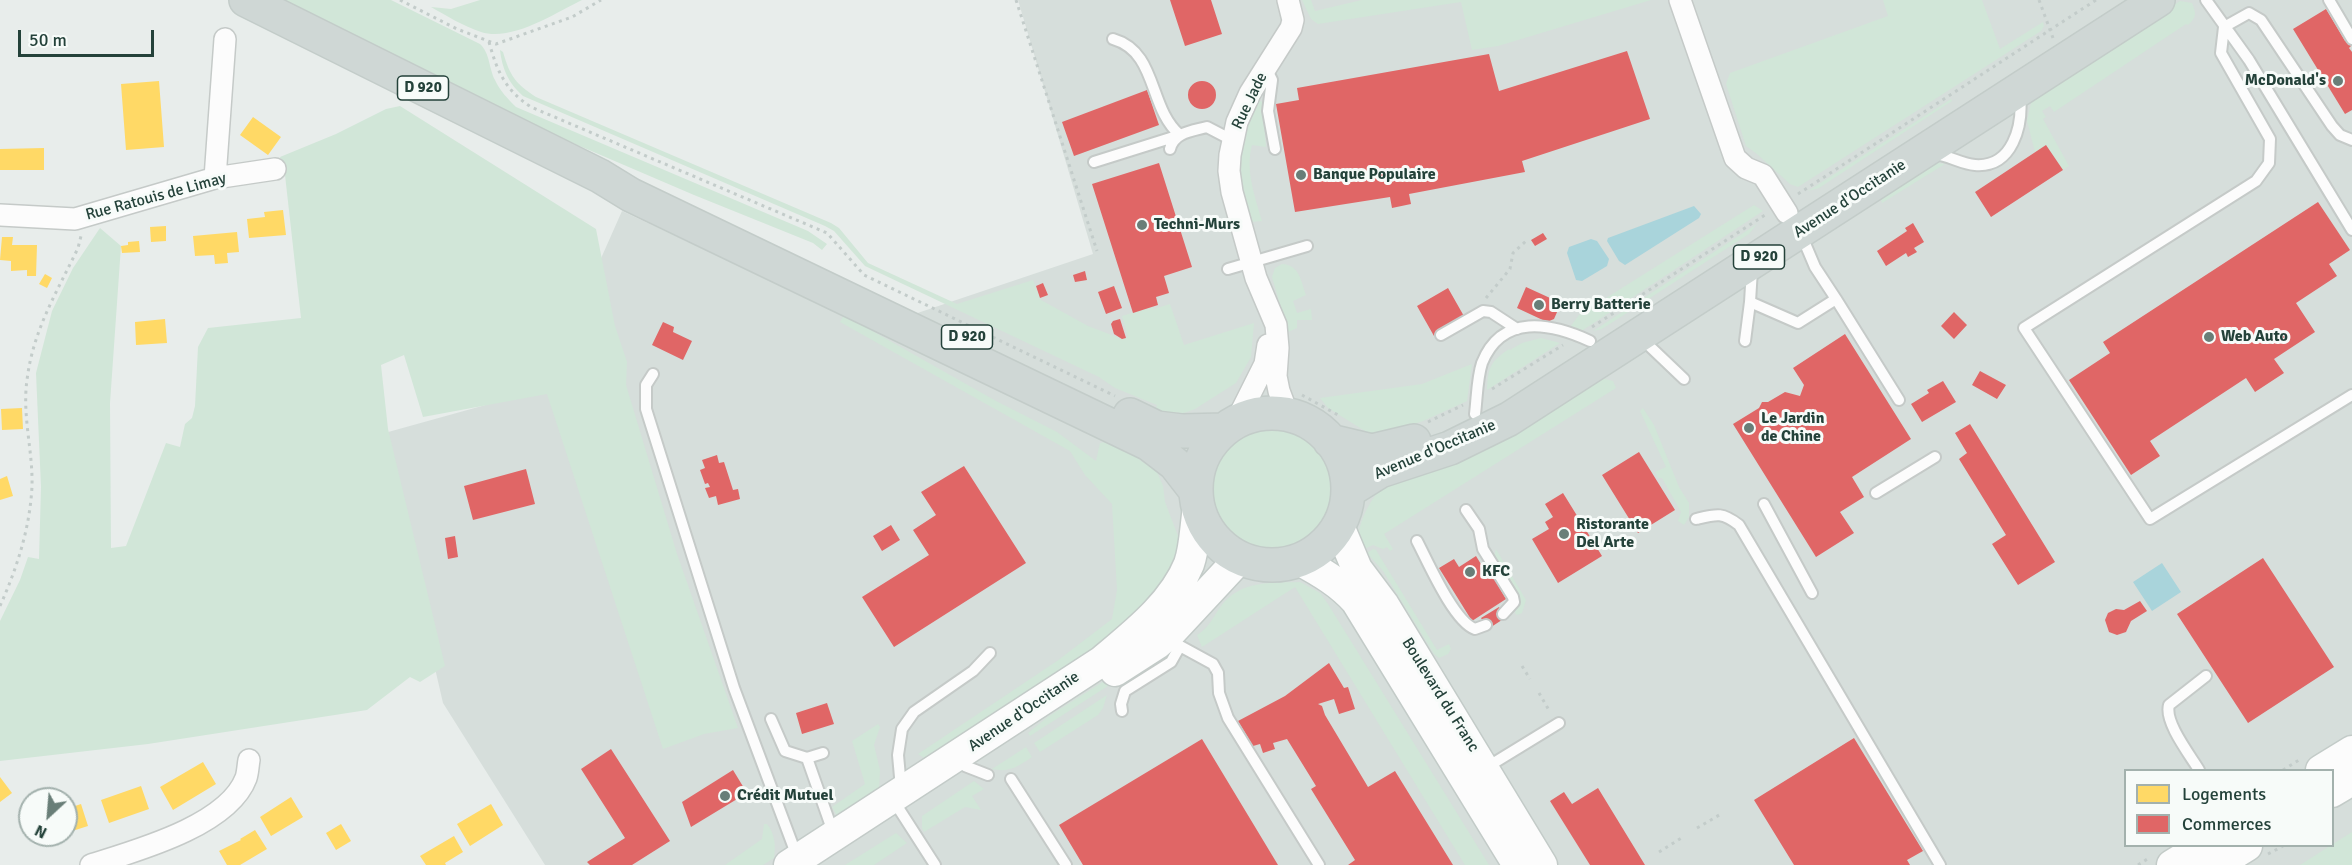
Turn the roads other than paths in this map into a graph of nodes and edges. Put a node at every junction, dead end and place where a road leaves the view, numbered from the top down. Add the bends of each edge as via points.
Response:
1 (246, 0) edge
2 (1288, 0) edge
3 (1680, 0) edge
4 (2116, 0) edge
5 (2158, 0) edge
6 (2206, 0) edge
7 (2329, 0) edge
8 (2224, 27) junction
9 (225, 39) dead end
10 (1113, 39) dead end
11 (2352, 39) edge
12 (1264, 71) junction
13 (2020, 89) junction
14 (1180, 135) junction
15 (1232, 140) junction
16 (2352, 140) edge
17 (1170, 149) dead end
18 (1275, 149) dead end
19 (1919, 154) junction
20 (1094, 162) dead end
21 (275, 170) dead end
22 (600, 176) junction
23 (214, 178) junction
24 (0, 215) edge
25 (1790, 216) junction
26 (2352, 230) edge
27 (1307, 246) dead end
28 (1252, 262) junction
29 (1752, 262) junction
30 (1228, 269) dead end
31 (1836, 298) junction
32 (1750, 302) junction
33 (1269, 312) junction
34 (1517, 329) junction
35 (1441, 335) dead end
36 (1638, 335) junction
37 (1584, 338) junction
38 (1745, 341) dead end
39 (652, 374) dead end
40 (1684, 379) dead end
41 (2352, 395) edge
42 (1899, 400) dead end
43 (1292, 403) junction
44 (1476, 406) junction
45 (1230, 426) junction
46 (1337, 430) junction
47 (1935, 457) dead end
48 (1348, 491) junction
49 (1876, 493) dead end
50 (1197, 499) junction
51 (1764, 504) dead end
52 (1466, 510) dead end
53 (1696, 519) dead end
54 (1339, 525) junction
55 (1417, 541) dead end
56 (1240, 558) junction
57 (1299, 560) junction
58 (1812, 593) dead end
59 (1503, 614) dead end
60 (1486, 625) dead end
61 (1174, 640) junction
62 (990, 653) dead end
63 (2206, 676) dead end
64 (1122, 711) dead end
65 (771, 719) dead end
66 (1559, 723) dead end
67 (2352, 751) edge
68 (823, 753) dead end
69 (807, 758) junction
70 (249, 760) dead end
71 (2198, 769) edge
72 (2324, 769) edge
73 (1486, 771) junction
74 (1011, 779) dead end
75 (2352, 780) edge
76 (2334, 791) edge
77 (900, 800) junction
78 (834, 836) junction
79 (2201, 847) edge
80 (2245, 847) edge
81 (799, 863) edge
82 (91, 865) edge
83 (934, 865) edge
84 (1066, 865) edge
85 (1319, 865) edge
86 (1518, 865) edge
87 (1542, 865) edge
88 (1940, 865) edge
89 (2172, 865) edge
90 (2216, 865) edge

1 - 22 main road, D 920
2 - 12 street, Rue Jade via 1291,28
3 - 25 street via 1735,158 1763,175
4 - 25 main road, Avenue d'Occitanie / D 920 via 2052,35
5 - 13 main road, Avenue d'Occitanie / D 920
6 - 8 lane
7 - 11 lane
8 - 16 lane via 2249,13 2261,20 2332,126
8 - 26 lane via 2249,60
8 - 41 lane via 2221,53 2270,139 2269,163 2256,181 2024,328 2150,519
9 - 23 street
10 - 14 lane via 1131,48 1142,60 1166,120
12 - 15 street, Rue Jade via 1250,93
12 - 18 lane via 1272,80 1268,111
13 - 19 main road, Avenue d'Occitanie / D 920
13 - 19 lane via 2021,110 2015,141 1989,164
14 - 15 lane via 1208,127
14 - 17 lane
14 - 20 lane
15 - 28 street, Rue Jade via 1232,192
19 - 25 main road, Avenue d'Occitanie / D 920
21 - 23 street, Rue Ratouis de Limay
22 - 45 main road, D 920 via 631,185 812,266 1157,428 1182,431
22 - 50 main road, D 920 via 632,195 1149,444 1175,464
23 - 24 street, Rue Ratouis de Limay via 75,219
25 - 29 main road, Avenue d'Occitanie / D 920
25 - 31 lane via 1815,267
25 - 37 main road, Avenue d'Occitanie / D 920
27 - 28 lane
28 - 30 lane
28 - 33 street, Rue Jade
29 - 32 lane
29 - 36 main road, Avenue d'Occitanie / D 920
31 - 32 lane via 1798,323
31 - 42 lane
32 - 38 lane
33 - 43 street, Rue Jade via 1276,325 1279,391
33 - 45 street, Rue Jade via 1265,364
34 - 35 lane via 1483,311
34 - 37 lane via 1537,325
34 - 44 lane via 1495,342 1487,353 1481,365
36 - 40 lane
36 - 48 main road, Avenue d'Occitanie / D 920 via 1509,419 1450,448 1380,471
37 - 44 main road, Avenue d'Occitanie / D 920
39 - 81 lane via 646,385 646,409 734,688
43 - 45 main road
43 - 46 main road via 1312,424
44 - 46 main road, Avenue d'Occitanie / D 920 via 1405,444 1372,451
45 - 50 main road via 1216,437 1203,457 1197,476
46 - 48 main road
47 - 49 lane
48 - 54 main road
50 - 56 main road via 1215,539
50 - 77 main road, Avenue d'Occitanie via 1189,563 1167,599 1140,630
51 - 58 lane
52 - 59 lane via 1481,534 1483,549 1513,597 1514,602
53 - 88 lane via 1727,515 1739,525
54 - 57 main road via 1325,544
54 - 73 main road, Boulevard du Franc via 1357,569 1384,605
55 - 60 lane via 1463,622 1475,629
56 - 57 main road via 1267,565
56 - 61 main road, Avenue d'Occitanie
57 - 86 main road, Boulevard du Franc via 1344,587 1356,601
61 - 64 lane via 1172,662 1125,691
61 - 77 main road, Avenue d'Occitanie via 1157,644 976,770
61 - 85 lane via 1213,664 1228,718
62 - 77 lane via 973,671 914,711 902,729 898,755
63 - 71 lane via 2167,710
65 - 69 lane via 785,751
66 - 73 lane
67 - 72 main road
68 - 69 lane
69 - 78 lane
70 - 82 street via 238,793 192,828
73 - 87 main road, Boulevard du Franc
74 - 84 lane
75 - 76 main road
77 - 78 main road, Avenue d'Occitanie
77 - 81 main road, Avenue d'Occitanie
77 - 83 lane
78 - 81 main road, Avenue d'Occitanie
79 - 89 main road
80 - 90 main road

